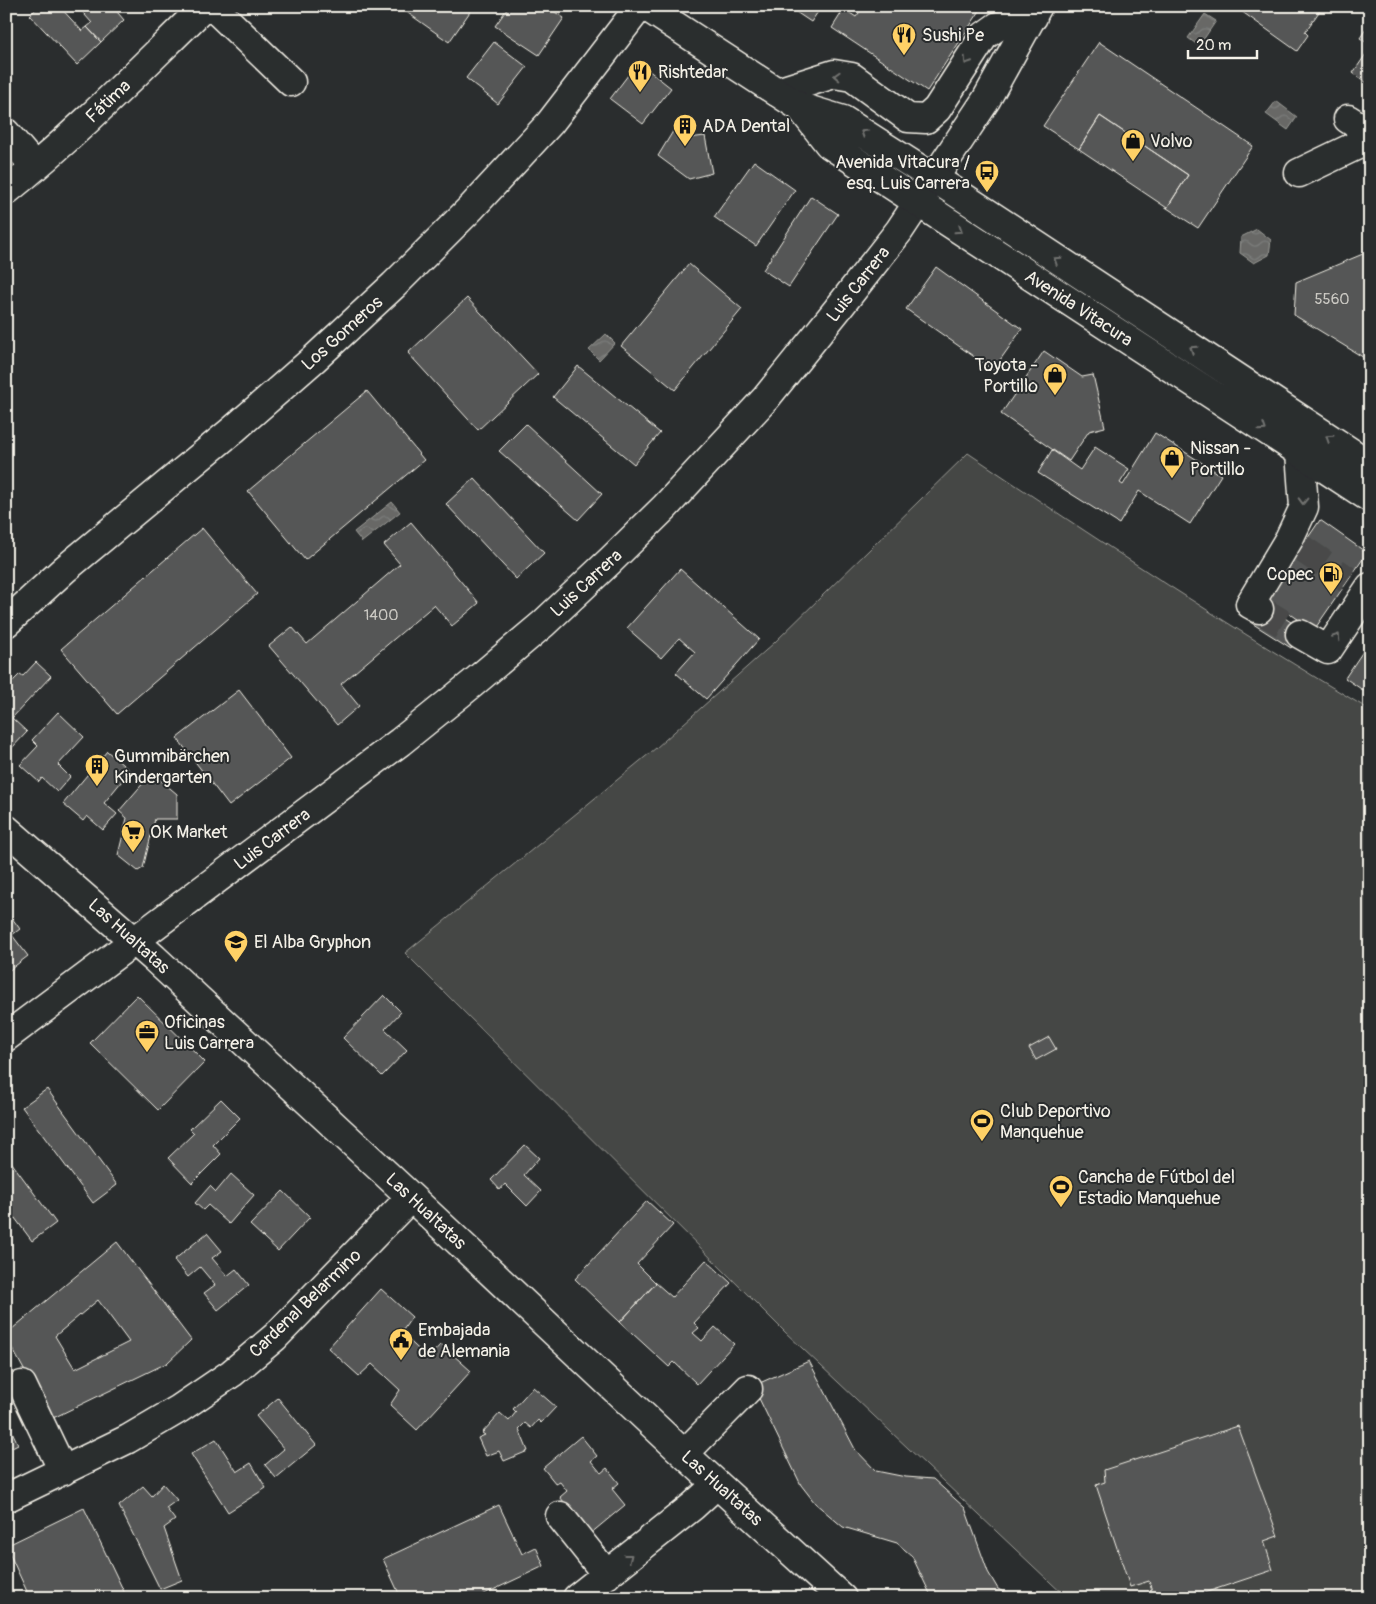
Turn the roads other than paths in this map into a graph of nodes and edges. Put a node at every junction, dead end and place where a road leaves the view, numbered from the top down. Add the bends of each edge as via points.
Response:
1 (205, 6) edge
2 (212, 6) edge
3 (640, 6) edge
4 (645, 6) edge
5 (1036, 12) edge
6 (291, 82) dead end
7 (777, 92) junction
8 (800, 107) junction
9 (6, 132) edge
10 (1370, 139) edge
11 (35, 167) junction
12 (1299, 173) dead end
13 (934, 179) junction
14 (6, 191) edge
15 (918, 203) junction
16 (1300, 452) junction
17 (1370, 465) edge
18 (1370, 498) edge
19 (1361, 587) edge
20 (1259, 609) dead end
21 (6, 623) edge
22 (1300, 634) tunnel mouth
23 (6, 829) edge
24 (135, 941) junction
25 (6, 1037) edge
26 (411, 1197) junction
27 (22, 1385) dead end
28 (748, 1389) dead end
29 (684, 1454) junction
30 (63, 1471) junction
31 (717, 1484) junction
32 (6, 1498) edge
33 (560, 1516) dead end
34 (607, 1575) junction
35 (577, 1598) edge
36 (842, 1598) edge

1 - 11 street, Fátima
2 - 6 street
3 - 21 street, Los Gomeros via 550,123 472,208 394,285 234,429 65,569
4 - 7 street, Avenida Vitacura
5 -> 7 street via 998,26 984,36 937,108 926,119 908,118 852,77 834,74
5 - 13 street, Luis Carrera via 986,100
7 - 8 street, Avenida Vitacura
13 -> 8 street, Avenida Vitacura via 843,120
8 - 15 street, Avenida Vitacura via 829,144
9 - 11 street
10 - 12 street
11 - 14 street, Fátima
13 - 15 street, Luis Carrera
17 -> 13 street, Avenida Vitacura
15 -> 16 street, Avenida Vitacura
15 - 24 street, Luis Carrera via 766,398 611,560 472,684
16 - 18 street, Avenida Vitacura
16 -> 20 street via 1304,507 1295,544 1250,604
22 -> 19 street via 1328,650
23 - 24 street, Las Hualtatas
24 - 25 street, Luis Carrera
24 - 26 street, Las Hualtatas
26 - 29 street, Las Hualtatas
26 - 30 street, Cardenal Belarmino via 275,1337 232,1373 128,1439
27 - 30 street
28 - 29 street
29 - 31 street, Las Hualtatas
30 - 32 street, Cardenal Belarmino
34 -> 31 street
31 - 36 street, Las Hualtatas
33 - 34 street
34 - 35 street

